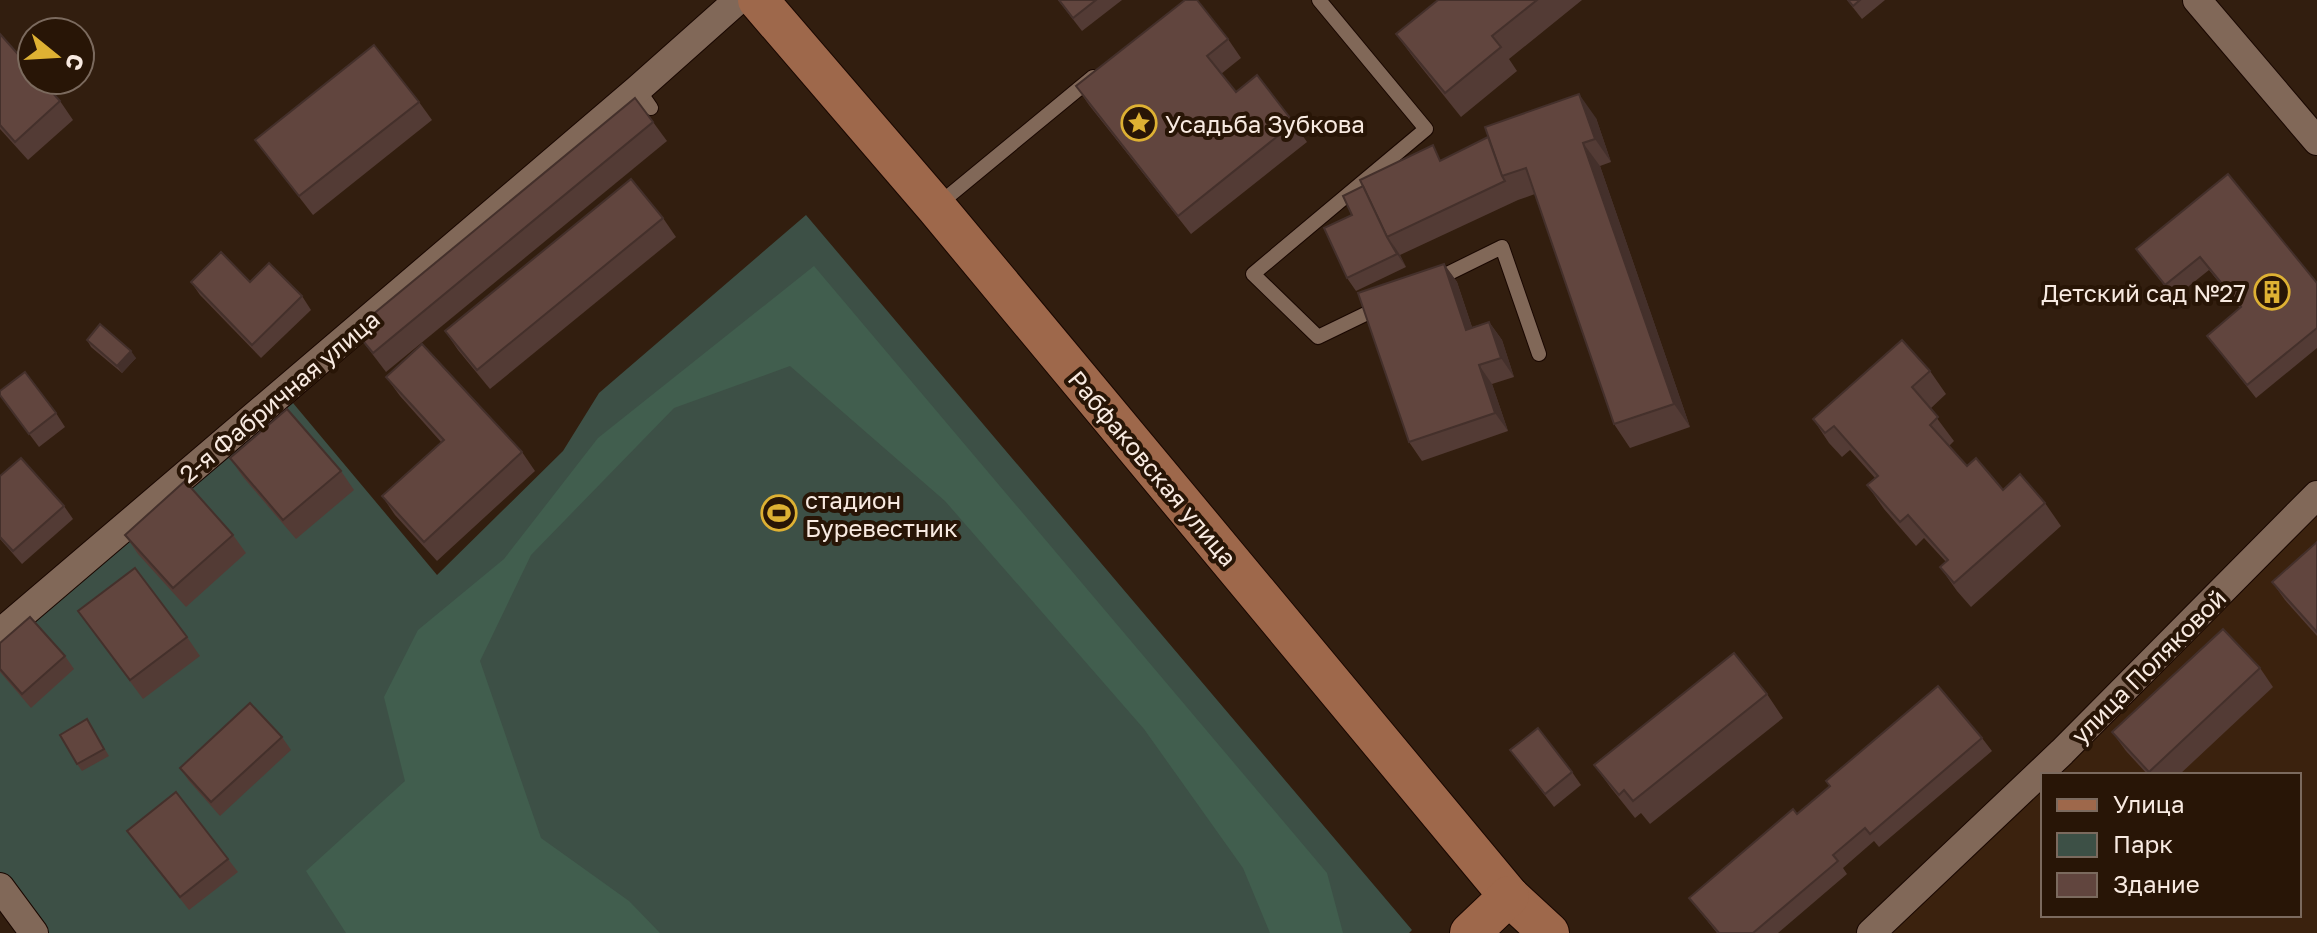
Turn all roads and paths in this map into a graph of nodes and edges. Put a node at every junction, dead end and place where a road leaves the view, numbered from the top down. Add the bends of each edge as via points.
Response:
1 (738, 0) edge
2 (758, 0) edge
3 (1319, 0) edge
4 (2197, 0) edge
5 (1104, 68) edge
6 (2317, 141) edge
7 (936, 207) junction
8 (1417, 289) edge
9 (1389, 302) edge
10 (1539, 354) dead end
11 (2317, 495) edge
12 (0, 633) edge
13 (0, 887) edge
14 (1509, 896) junction
15 (34, 933) edge
16 (1470, 933) edge
17 (1549, 933) edge
18 (1871, 933) edge

1 - 12 street, 2-я Фабричная улица via 645,98
2 - 7 main road, Рабфаковская улица
3 - 9 lane via 1426,129 1253,274 1318,337
4 - 6 street
5 - 7 lane
7 - 14 main road, Рабфаковская улица
8 - 10 lane via 1502,247
11 - 18 street, улица Поляковой via 2062,752
13 - 15 street
14 - 16 main road
14 - 17 main road, Рабфаковская улица

